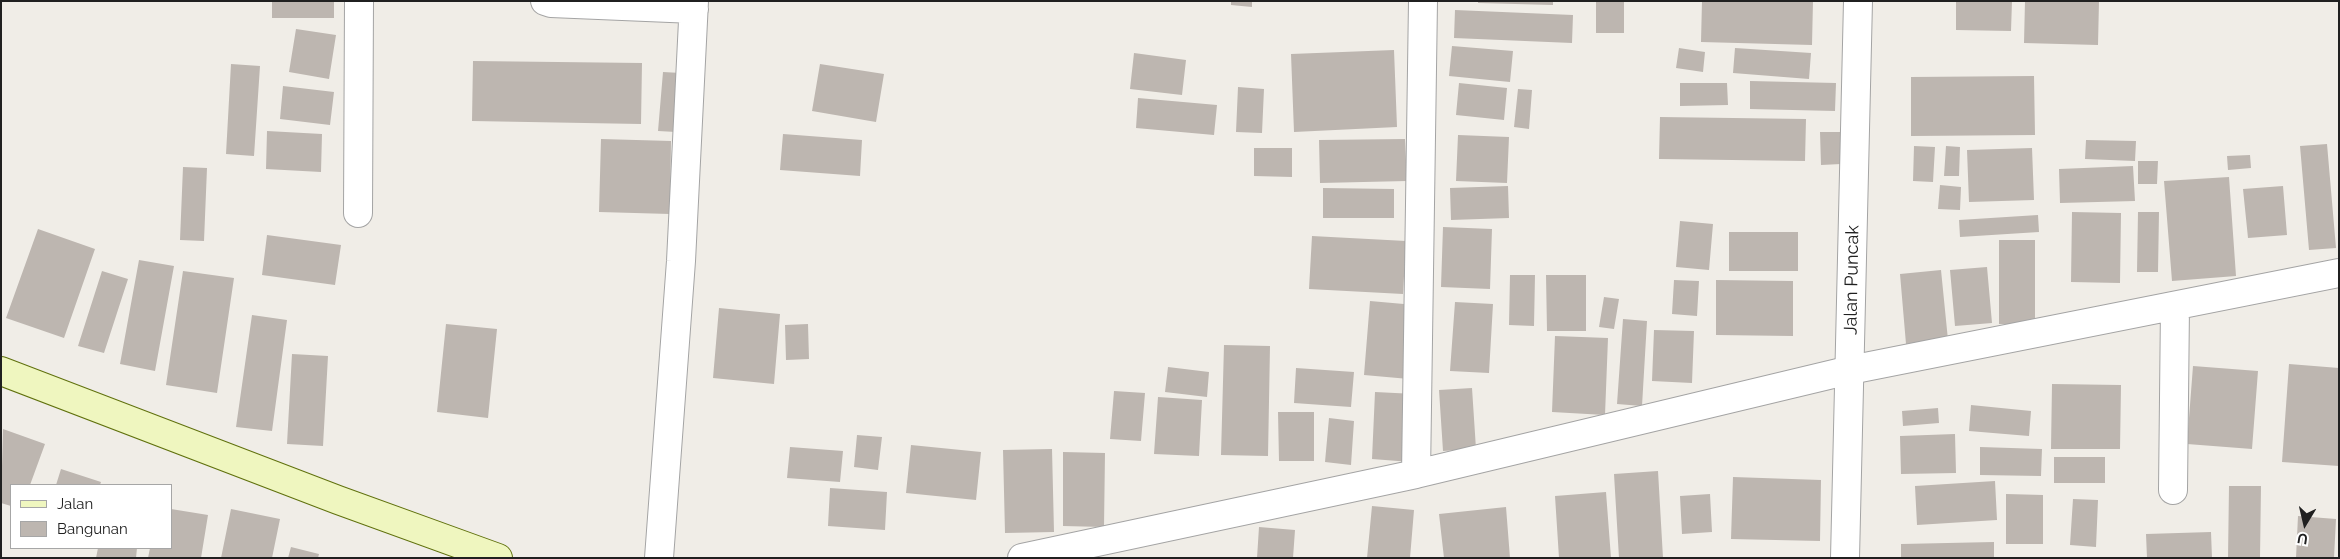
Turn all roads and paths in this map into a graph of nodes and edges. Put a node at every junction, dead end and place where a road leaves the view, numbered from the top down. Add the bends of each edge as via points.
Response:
1 (359, 1) edge
2 (545, 1) edge
3 (1423, 1) edge
4 (1858, 1) edge
5 (694, 5) edge
6 (358, 213) dead end
7 (2339, 273) edge
8 (2175, 306) junction
9 (1850, 370) junction
10 (1, 371) edge
11 (1416, 474) junction
12 (2173, 490) dead end
13 (498, 558) edge
14 (659, 558) edge
15 (1022, 558) edge
16 (1845, 558) edge

1 - 6 street
2 - 5 street
3 - 11 street
4 - 9 street, Jalan Puncak
5 - 14 street via 681,261
7 - 8 street
8 - 9 street
8 - 12 street
9 - 11 street
9 - 16 street, Jalan Puncak
10 - 13 main road
11 - 15 street

